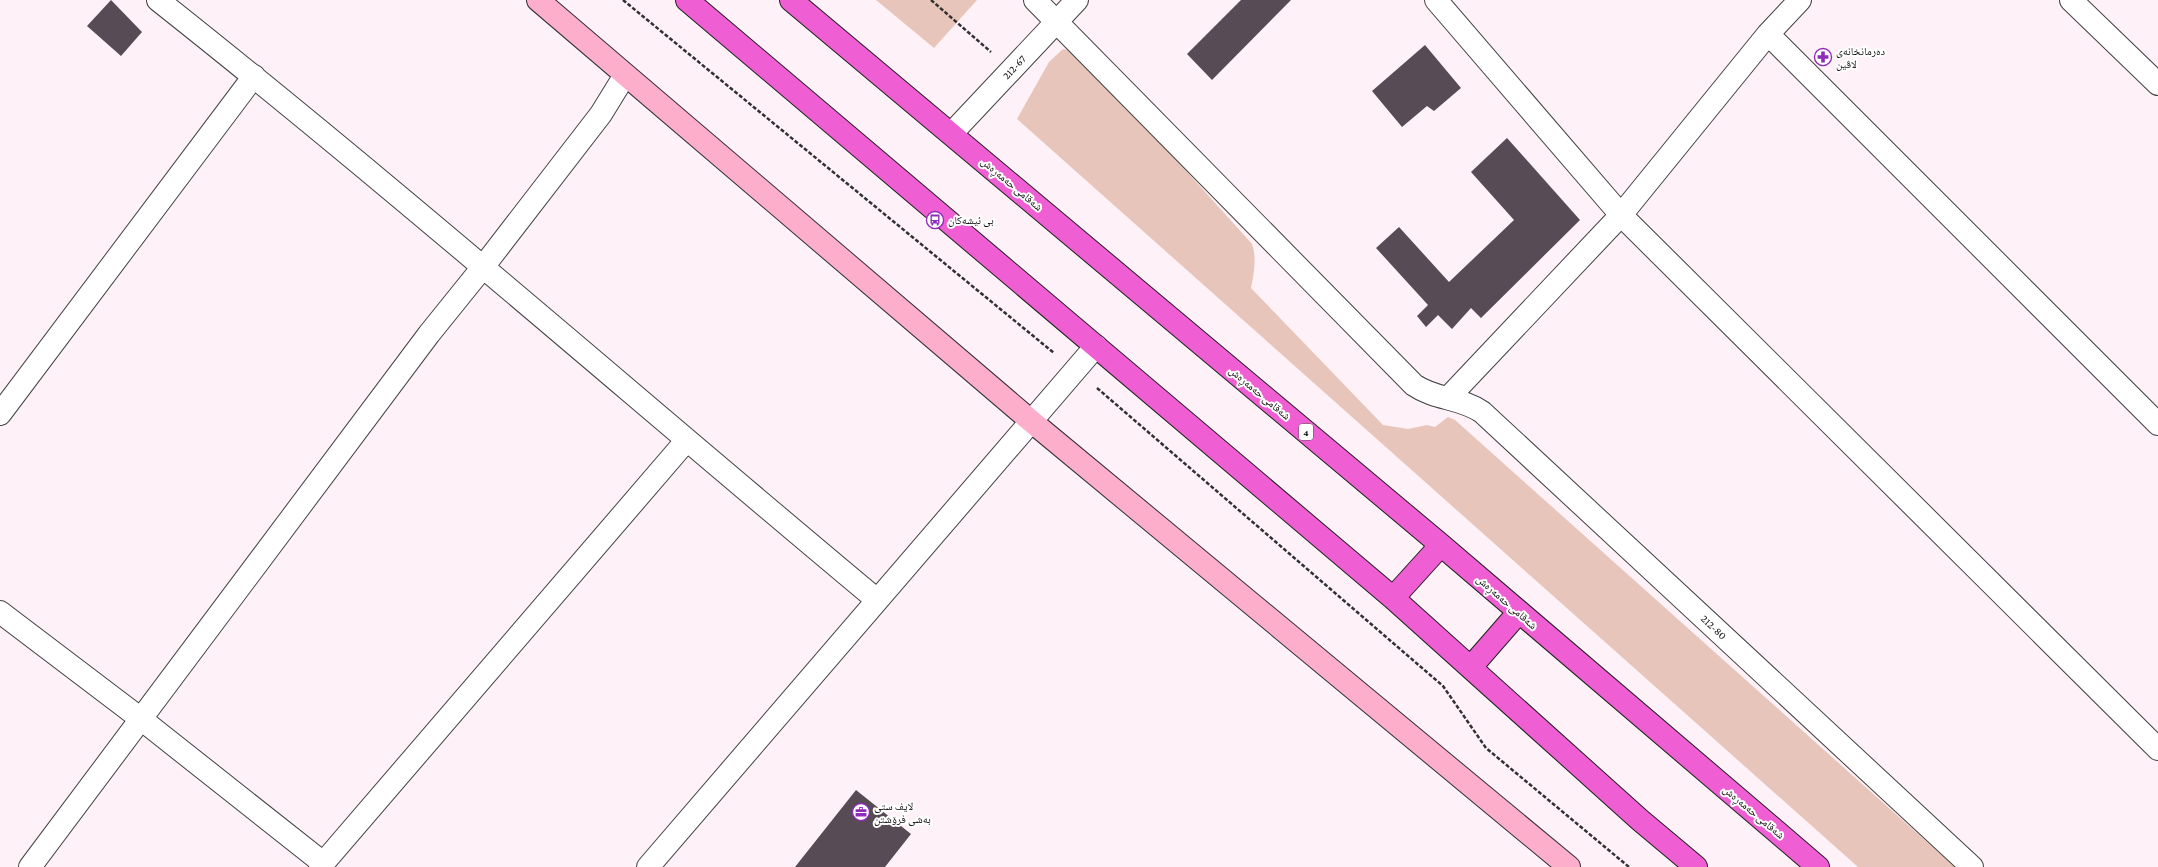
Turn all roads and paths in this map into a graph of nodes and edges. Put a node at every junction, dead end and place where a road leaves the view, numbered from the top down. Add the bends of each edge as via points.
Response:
1 (158, 0) edge
2 (538, 0) edge
3 (623, 0) edge
4 (687, 0) edge
5 (791, 0) edge
6 (930, 0) edge
7 (1036, 0) edge
8 (1077, 0) edge
9 (1800, 0) edge
10 (2071, 0) edge
11 (1441, 2) edge
12 (1057, 21) junction
13 (1768, 34) junction
14 (1011, 70) junction
15 (625, 74) junction
16 (254, 76) junction
17 (2158, 84) edge
18 (952, 133) junction
19 (1621, 215) junction
20 (484, 267) junction
21 (1096, 346) junction
22 (1074, 370) junction
23 (1449, 397) junction
24 (0, 414) edge
25 (1031, 421) junction
26 (2158, 424) edge
27 (686, 441) junction
28 (1441, 545) junction
29 (1393, 598) junction
30 (877, 600) junction
31 (0, 612) edge
32 (1518, 612) junction
33 (1471, 667) junction
34 (141, 719) junction
35 (2158, 749) edge
36 (322, 865) edge
37 (30, 867) edge
38 (648, 867) edge
39 (1570, 867) edge
40 (1629, 867) edge
41 (1696, 867) edge
42 (1818, 867) edge
43 (1972, 867) edge

1 - 16 street
2 - 15 street
3 - 22 path
4 - 21 highway
5 - 18 highway, شەقامی حەمەڕەش / 4
6 - 14 path
7 - 12 street, 212-80
8 - 12 street, 212-67
9 - 13 street
10 - 17 street
11 - 19 street
12 - 14 street, 212-67
12 - 23 street, 212-80 via 1414,384 1430,394
13 - 19 street
13 - 26 street
14 - 18 street, 212-67
15 - 20 street via 602,114
15 - 25 street
16 - 20 street
16 - 24 street
18 - 28 highway, شەقامی حەمەڕەش / 4
19 - 23 street
19 - 35 street
20 - 27 street
20 - 34 street via 424,341
21 - 22 street
21 - 29 highway
22 - 25 street
22 - 40 path via 1131,416 1443,686 1486,748
23 - 43 street, 212-80 via 1472,405 1482,412
25 - 30 street
25 - 39 street
27 - 30 street
27 - 36 street
28 - 29 highway
28 - 32 highway, شەقامی حەمەڕەش / 4
29 - 33 highway
30 - 38 street
31 - 34 street
32 - 33 highway
32 - 42 highway, شەقامی حەمەڕەش / 4
33 - 41 highway via 1640,820
34 - 36 street
34 - 37 street

